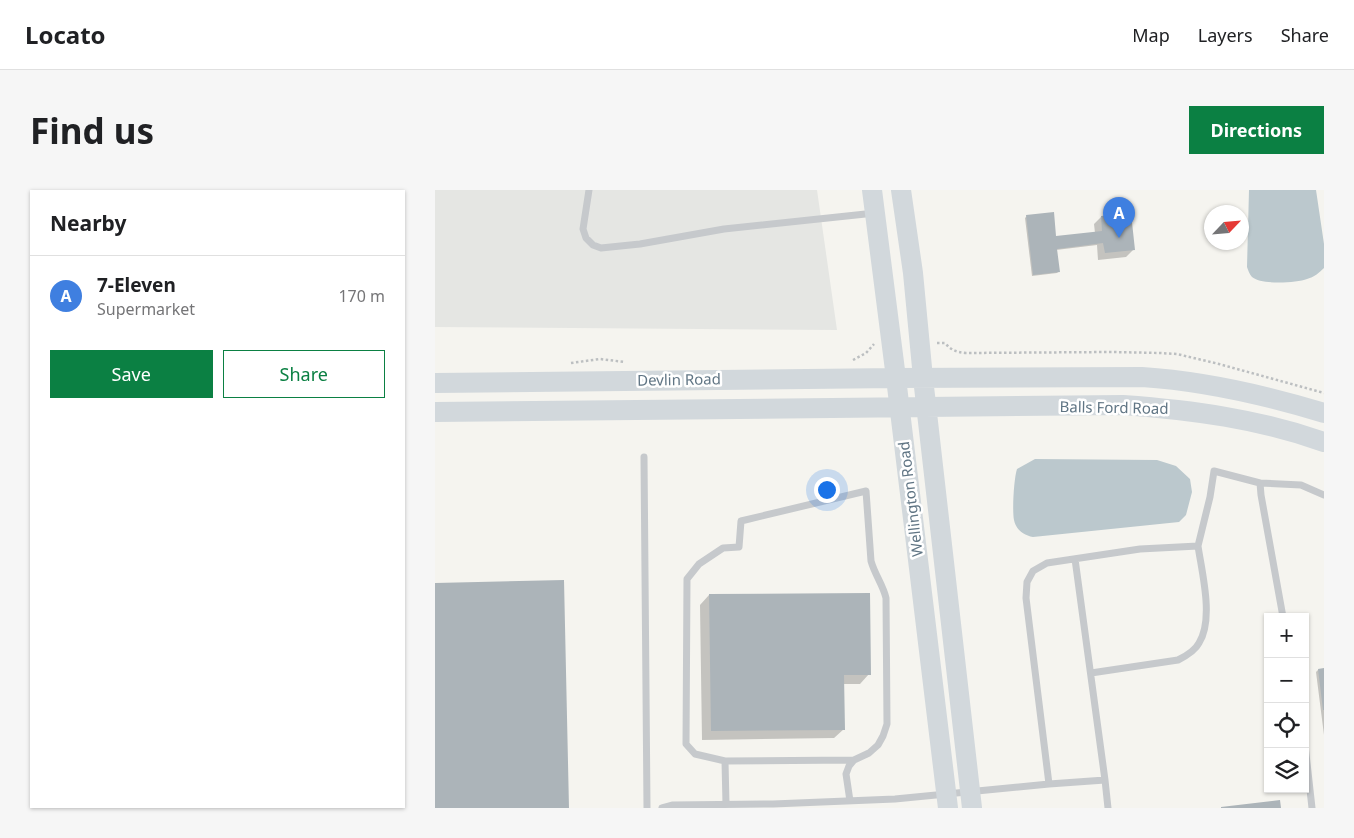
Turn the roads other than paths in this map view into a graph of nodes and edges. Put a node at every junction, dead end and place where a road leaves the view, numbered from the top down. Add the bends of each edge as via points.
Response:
1 (589, 190) edge
2 (872, 190) edge
3 (901, 190) edge
4 (875, 213) junction
5 (896, 378) junction
6 (923, 378) junction
7 (435, 383) edge
8 (900, 408) junction
9 (926, 408) junction
10 (435, 412) edge
11 (1324, 413) edge
12 (1324, 442) edge
13 (644, 457) dead end
14 (1260, 483) junction
15 (1324, 495) edge
16 (1198, 546) junction
17 (1075, 559) junction
18 (1282, 613) edge
19 (1091, 673) junction
20 (1305, 748) edge
21 (854, 760) junction
22 (725, 761) junction
23 (1105, 780) junction
24 (1049, 784) junction
25 (971, 800) edge
26 (850, 801) junction
27 (947, 801) edge
28 (726, 804) junction
29 (647, 808) edge
30 (662, 808) edge
31 (1108, 808) edge
32 (1312, 808) edge

1 - 4 lane via 583,229 593,246 601,248 725,229
2 - 4 main road, Wellington Road
3 - 6 main road, Wellington Road
4 - 5 main road, Wellington Road
5 - 6 main road, Devlin Road
5 - 7 main road, Devlin Road
5 - 8 main road, Wellington Road
6 - 9 main road, Wellington Road
6 - 11 main road, Balls Ford Road via 1160,378 1251,394
8 - 9 main road, Balls Ford Road
8 - 10 main road, Devlin Road
8 - 27 main road, Wellington Road
9 - 12 main road, Balls Ford Road via 1123,405 1164,408 1246,420
9 - 25 main road, Wellington Road
13 - 29 lane
14 - 15 lane via 1301,485
14 - 16 lane via 1214,471
14 - 18 lane
16 - 17 lane
16 - 19 lane via 1207,622 1200,643 1178,660
17 - 19 lane
17 - 24 lane via 1047,563 1033,571 1027,582 1025,598
19 - 23 lane
20 - 32 lane
21 - 22 lane
21 - 22 lane via 878,745 887,724 886,598 871,562 866,491 741,521 739,547 723,548 699,564 687,579 686,744 695,754
21 - 26 lane via 847,774
22 - 28 lane
23 - 24 lane
23 - 31 lane
24 - 25 lane
25 - 27 lane
26 - 27 lane
26 - 28 lane
28 - 30 lane via 673,804

